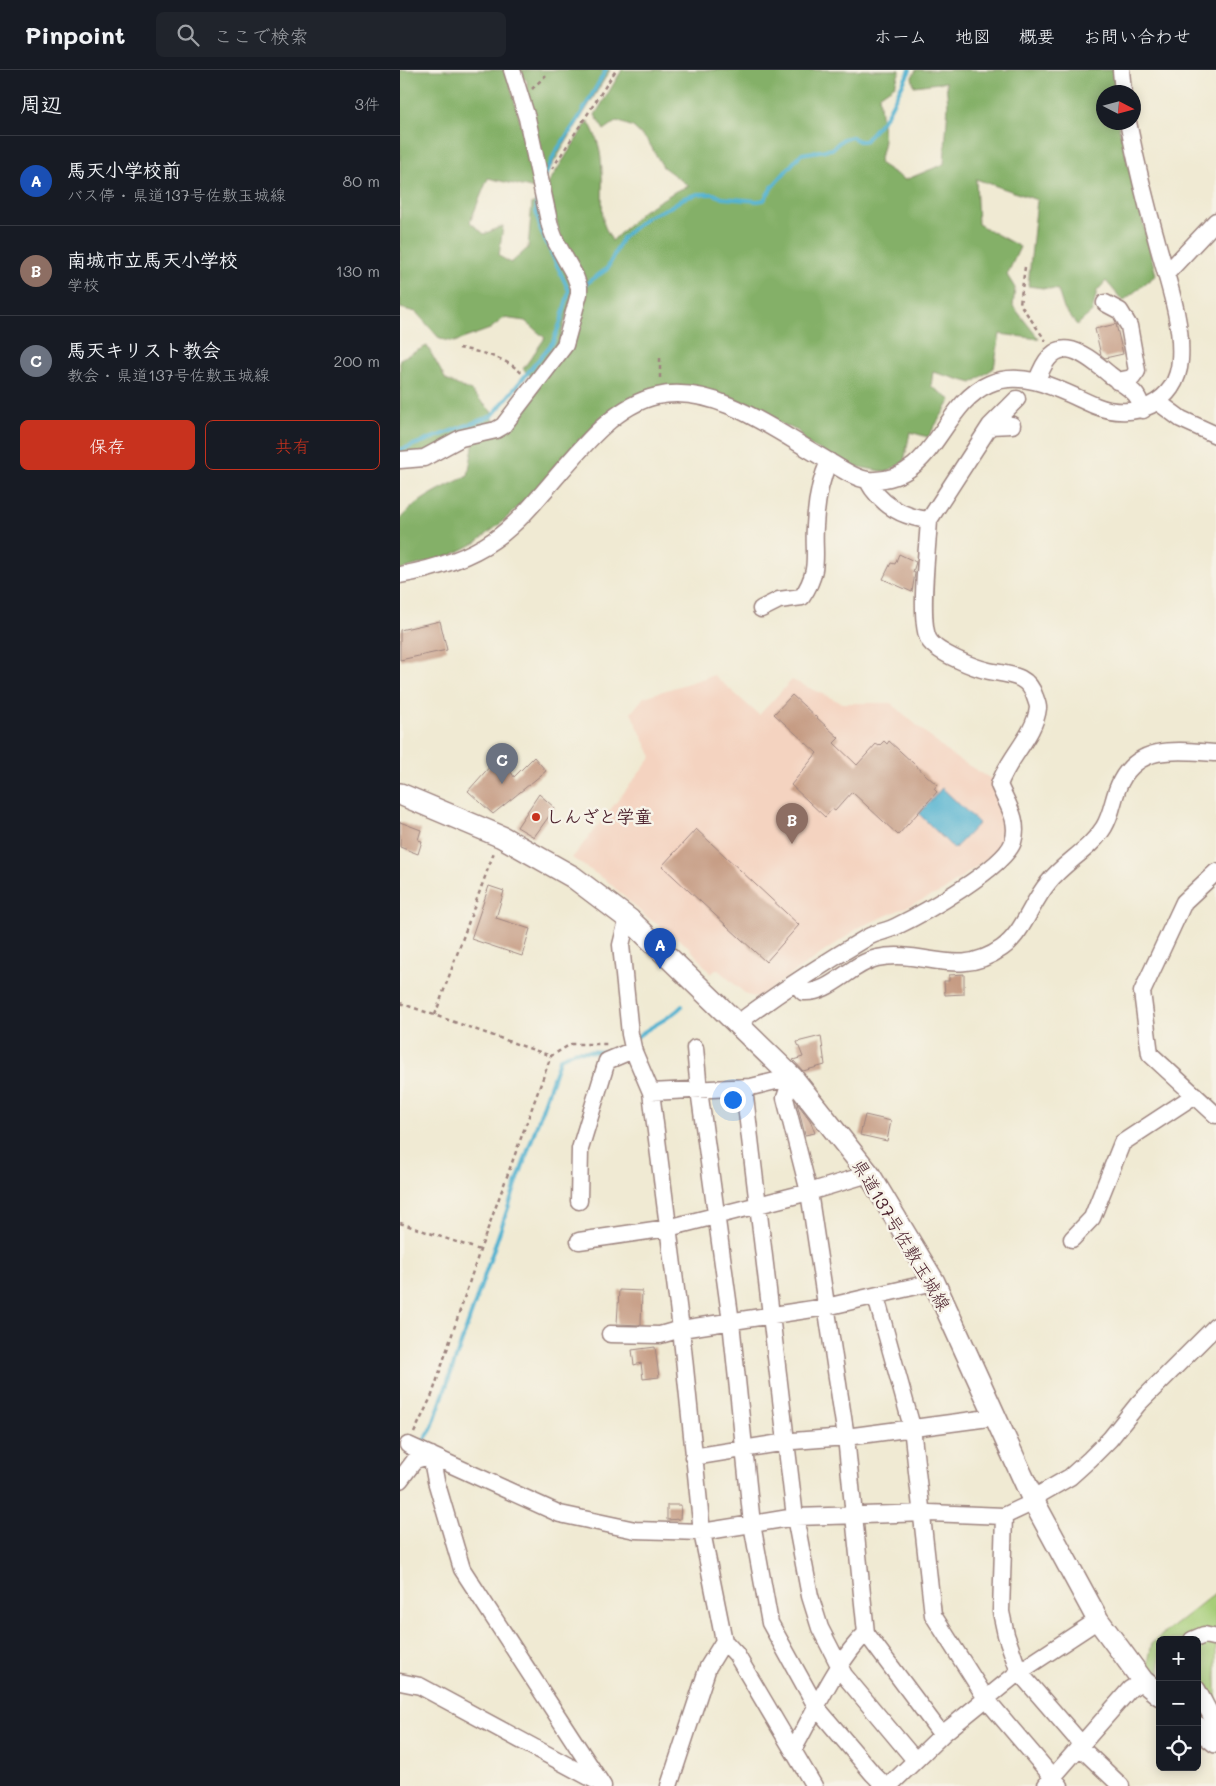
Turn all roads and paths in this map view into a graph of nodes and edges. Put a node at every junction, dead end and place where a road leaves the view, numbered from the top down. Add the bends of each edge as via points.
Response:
1 (512, 70) edge
2 (616, 70) edge
3 (1121, 70) edge
4 (1122, 85) edge
5 (1130, 130) edge
6 (542, 185) junction
7 (1216, 221) edge
8 (1024, 267) dead end
9 (1166, 274) junction
10 (1104, 303) dead end
11 (459, 348) dead end
12 (1055, 352) junction
13 (660, 358) dead end
14 (519, 370) dead end
15 (1037, 381) junction
16 (1117, 381) junction
17 (660, 395) junction
18 (1016, 399) dead end
19 (1158, 402) junction
20 (1143, 410) junction
21 (1012, 425) dead end
22 (990, 426) junction
23 (1216, 435) edge
24 (400, 460) edge
25 (829, 461) junction
26 (866, 480) junction
27 (929, 520) junction
28 (400, 576) edge
29 (761, 608) dead end
30 (1216, 753) edge
31 (400, 794) edge
32 (502, 837) junction
33 (1216, 872) edge
34 (630, 920) junction
35 (796, 984) junction
36 (400, 1003) edge
37 (435, 1015) junction
38 (738, 1023) junction
39 (630, 1034) junction
40 (695, 1048) dead end
41 (633, 1050) junction
42 (551, 1056) junction
43 (792, 1077) junction
44 (744, 1088) junction
45 (699, 1090) junction
46 (651, 1092) junction
47 (1195, 1095) junction
48 (1216, 1115) edge
49 (869, 1174) junction
50 (809, 1192) junction
51 (579, 1201) dead end
52 (758, 1205) junction
53 (716, 1215) junction
54 (400, 1223) edge
55 (668, 1228) junction
56 (1072, 1239) dead end
57 (579, 1241) dead end
58 (480, 1250) junction
59 (934, 1282) junction
60 (876, 1297) junction
61 (826, 1307) junction
62 (773, 1315) junction
63 (731, 1322) junction
64 (1216, 1326) edge
65 (681, 1329) junction
66 (610, 1334) dead end
67 (996, 1417) junction
68 (912, 1427) junction
69 (846, 1437) junction
70 (786, 1442) junction
71 (408, 1445) joint
72 (744, 1449) junction
73 (431, 1455) junction
74 (693, 1457) junction
75 (400, 1480) edge
76 (1034, 1502) junction
77 (921, 1513) junction
78 (854, 1515) junction
79 (1004, 1516) junction
80 (795, 1517) junction
81 (752, 1524) junction
82 (702, 1532) junction
83 (1098, 1620) junction
84 (866, 1633) junction
85 (1201, 1636) edge
86 (1213, 1637) dead end
87 (724, 1641) junction
88 (840, 1668) junction
89 (1019, 1672) junction
90 (1143, 1681) junction
91 (400, 1682) edge
92 (1156, 1692) edge
93 (1201, 1697) edge
94 (987, 1700) junction
95 (817, 1708) junction
96 (1207, 1734) edge
97 (942, 1735) junction
98 (1080, 1747) junction
99 (793, 1750) junction
100 (915, 1760) junction
101 (1053, 1783) edge
102 (603, 1785) edge
103 (669, 1786) edge
104 (814, 1786) edge
105 (885, 1786) edge
106 (889, 1786) edge
107 (1121, 1786) edge

1 - 6 street
2 - 6 path
3 - 4 street
5 - 9 street via 1144,197
6 - 24 street via 550,226 580,287 565,345 502,426 461,438 424,458
7 - 9 street
8 - 12 path via 1020,304
9 - 19 street via 1176,313 1180,360 1175,381
10 - 16 street via 1120,311 1129,326 1137,371 1132,378
11 - 14 path via 484,353
12 - 15 street via 1040,371
12 - 16 street via 1065,348 1076,350
13 - 17 path
15 - 20 street via 1111,411
15 - 26 street via 1004,379 988,384 963,405 917,464 892,476
16 - 20 street via 1136,395
17 - 25 street via 691,394 719,401
17 - 28 street via 624,410 604,426 540,497 495,540 452,561
18 - 22 street
19 - 20 street
19 - 23 street via 1181,419
21 - 22 street
22 - 27 street
25 - 26 street
25 - 29 street via 816,506 817,558 807,590 802,596 779,600
26 - 27 street via 875,495 884,502 903,514
27 - 35 street via 924,608 925,629 930,641 964,662 1021,678 1032,688 1038,706 1034,721 1004,769 999,785 1014,815 1012,843 1007,852 981,876 910,919 870,936
30 - 35 street via 1160,751 1144,757 1129,770 1120,781 1103,828 1047,883 1015,936 990,955 962,964 890,956 857,966 822,989 803,992
31 - 32 main road, 県道137号佐敷玉城線
32 - 34 main road, 県道137号佐敷玉城線 via 574,878
32 - 37 path
33 - 47 street via 1184,902 1142,992 1150,1054
34 - 38 main road, 県道137号佐敷玉城線
34 - 39 street via 621,945
35 - 38 street
36 - 37 path
37 - 42 path
38 - 43 main road, 県道137号佐敷玉城線
39 - 41 street
39 - 42 path via 612,1044 565,1046
40 - 45 street
41 - 46 street
41 - 51 street via 607,1061 580,1149
42 - 58 path
43 - 44 street
43 - 49 main road, 県道137号佐敷玉城線
43 - 50 street via 785,1098
44 - 45 street
44 - 52 street
45 - 46 street
45 - 53 street
46 - 55 street
47 - 48 street
47 - 56 street via 1122,1144 1092,1218
49 - 50 street
49 - 59 main road, 県道137号佐敷玉城線
50 - 52 street
50 - 61 street
52 - 53 street
52 - 62 street
53 - 55 street
53 - 63 street
54 - 58 path
55 - 57 street
55 - 65 street
58 - 71 path via 432,1394
59 - 60 street
59 - 67 main road, 県道137号佐敷玉城線
60 - 61 street
60 - 68 street
61 - 62 street
61 - 69 street
62 - 63 street
62 - 70 street
63 - 65 street
63 - 72 street
64 - 76 street via 1138,1404 1110,1440 1070,1477 1042,1493
65 - 66 street via 660,1335
65 - 74 street
67 - 68 street
67 - 76 main road, 県道137号佐敷玉城線
68 - 69 street
68 - 77 street
69 - 70 street
69 - 78 street
70 - 72 street
70 - 80 street
71 - 73 street
72 - 74 street
72 - 81 street
73 - 75 street via 414,1460
73 - 82 street via 560,1514 635,1530
73 - 102 street via 462,1569
74 - 82 street
76 - 79 street
76 - 83 main road, 県道137号佐敷玉城線
77 - 78 street
77 - 79 street
77 - 94 street via 933,1615
78 - 80 street
78 - 84 street
79 - 89 street via 1001,1612
80 - 81 street
80 - 88 street via 810,1596 820,1628
81 - 82 street
81 - 95 street via 770,1622
82 - 87 street
83 - 89 street
83 - 90 main road, 県道137号佐敷玉城線
84 - 88 street
84 - 97 street
85 - 86 street
87 - 99 street via 736,1654
87 - 103 street via 708,1667
88 - 95 street
88 - 100 street
89 - 94 street
89 - 98 street via 1077,1739
90 - 92 main road, 県道137号佐敷玉城線
90 - 98 street via 1130,1689
91 - 102 street via 420,1686
93 - 96 street via 1214,1723
94 - 97 street
94 - 101 street
95 - 99 street
95 - 105 street
97 - 100 street
98 - 101 street
98 - 107 street
99 - 104 street
100 - 106 street

